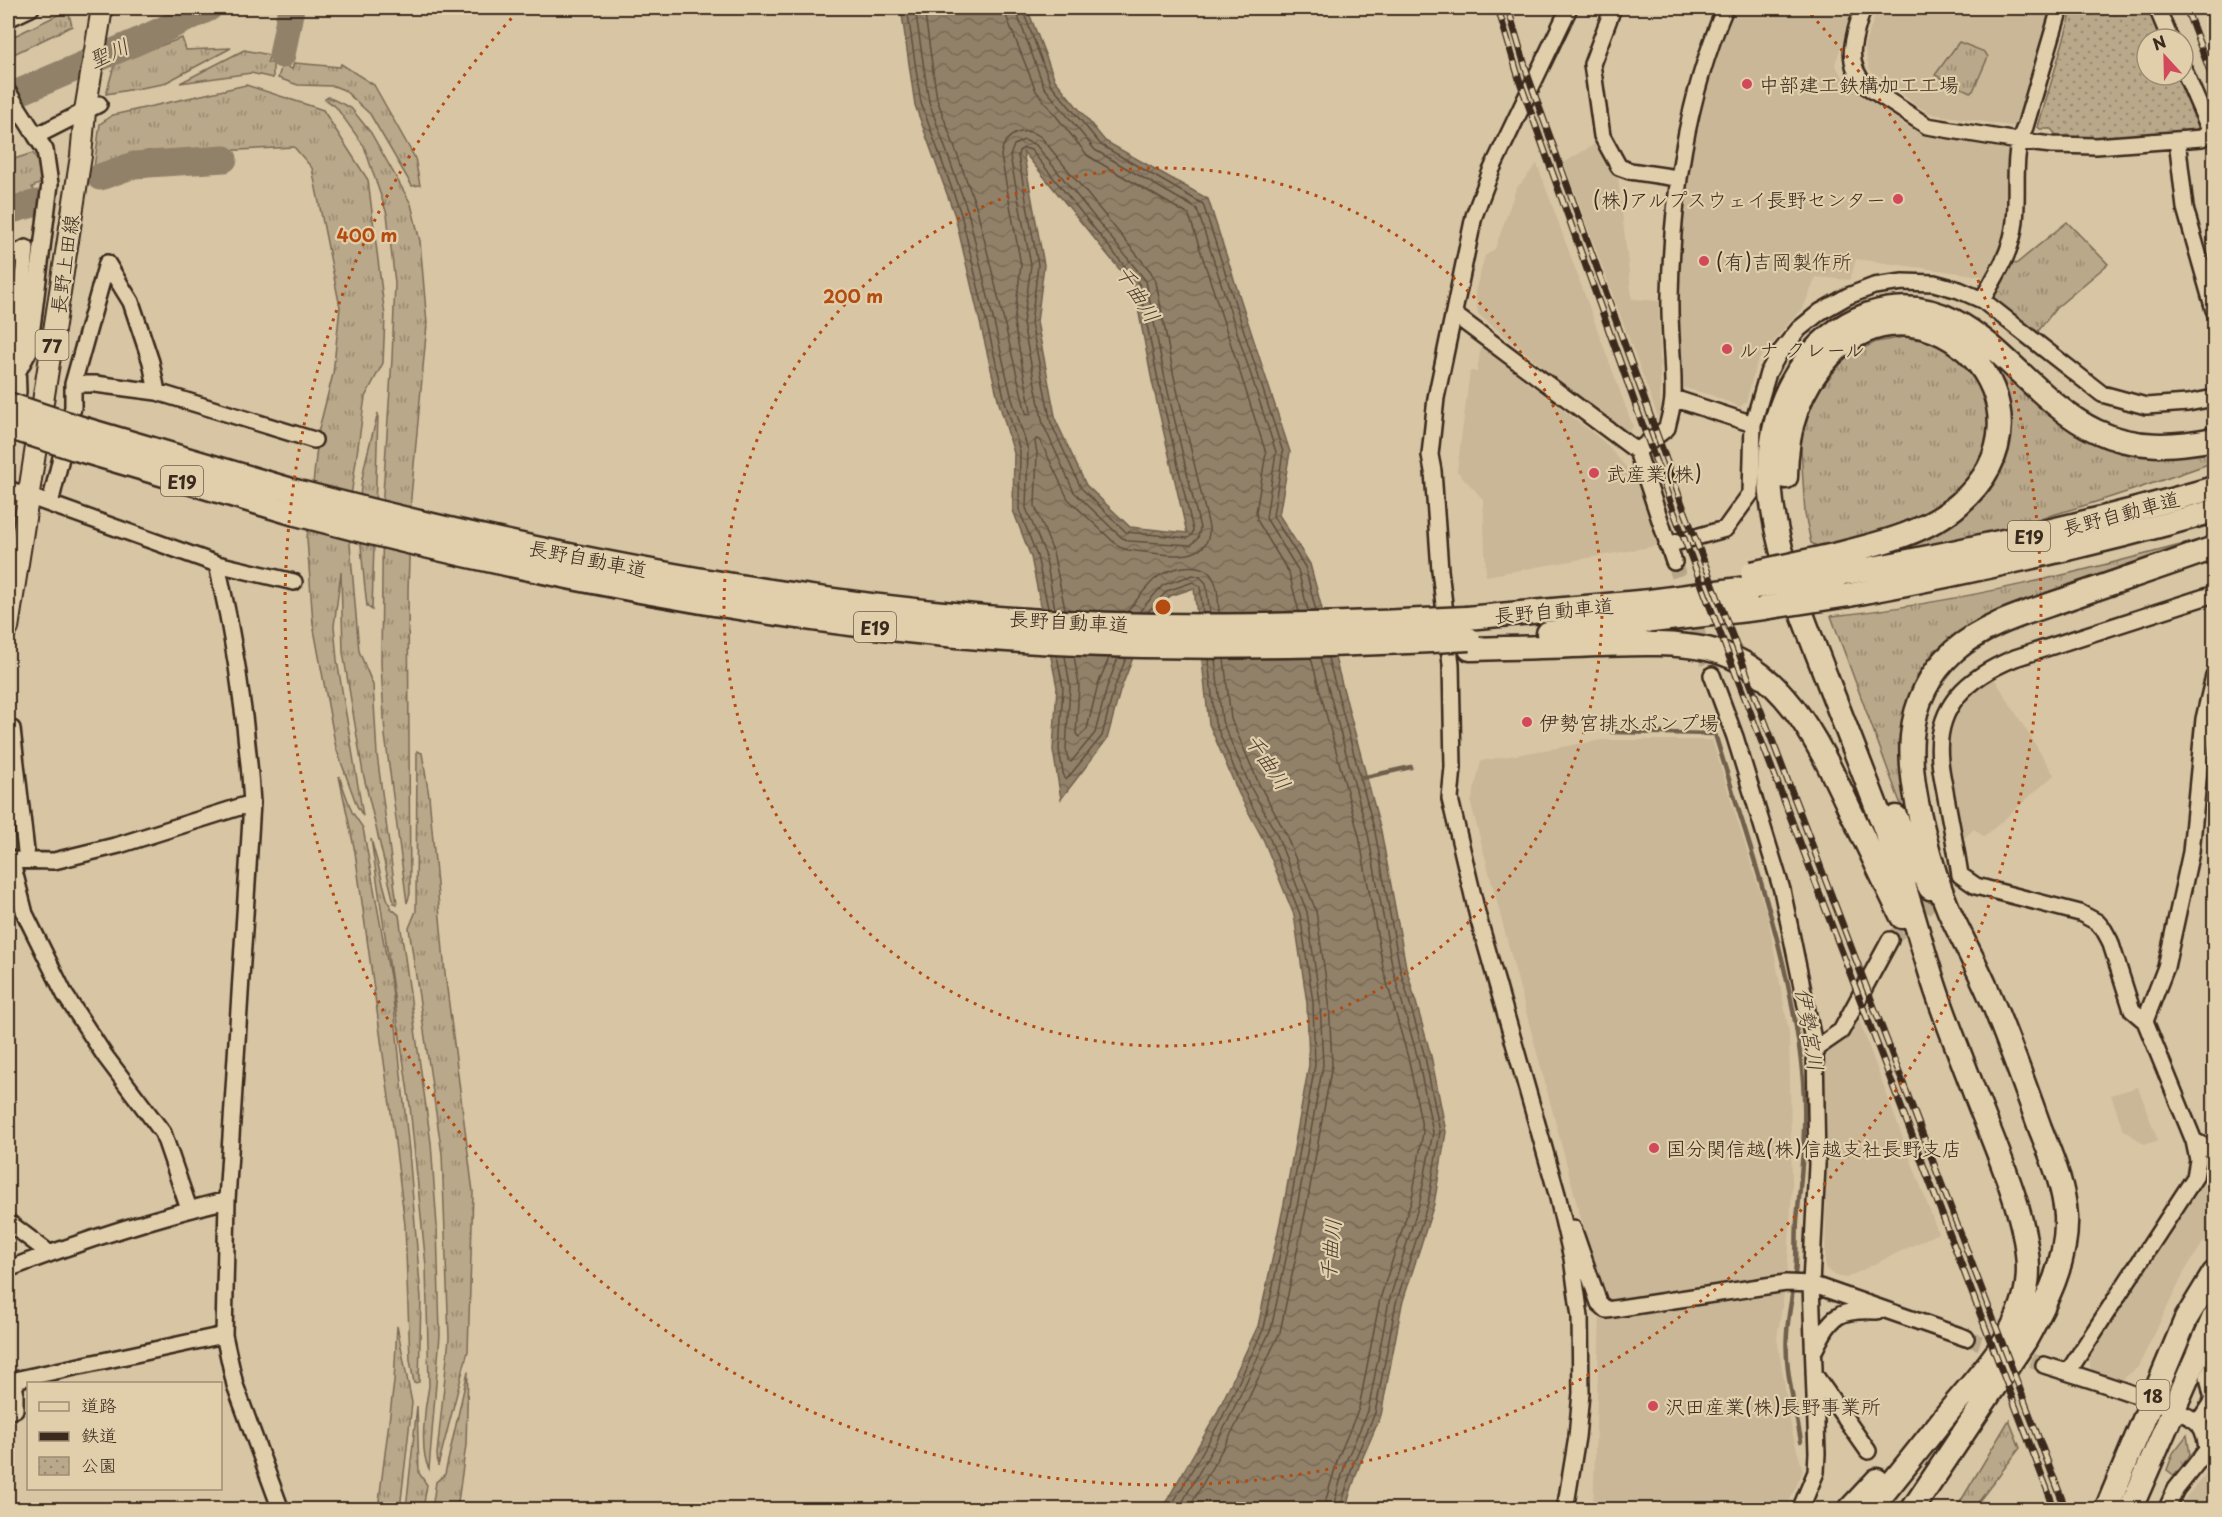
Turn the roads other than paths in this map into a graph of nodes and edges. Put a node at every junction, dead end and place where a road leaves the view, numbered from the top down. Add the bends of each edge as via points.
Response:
1 (31, 8) edge
2 (102, 8) edge
3 (1569, 8) edge
4 (1613, 8) edge
5 (1725, 8) edge
6 (1863, 8) edge
7 (2060, 8) edge
8 (2157, 8) edge
9 (8, 19) edge
10 (2165, 27) edge
11 (2191, 87) edge
12 (8, 92) edge
13 (91, 103) junction
14 (31, 131) junction
15 (2177, 140) junction
16 (2018, 141) junction
17 (1677, 178) junction
18 (8, 258) edge
19 (1982, 300) junction
20 (2214, 310) edge
21 (1455, 315) junction
22 (12, 352) edge
23 (17, 373) junction
24 (73, 384) junction
25 (156, 392) junction
26 (1673, 398) junction
27 (2214, 398) edge
28 (8, 405) edge
29 (1753, 424) junction
30 (8, 425) edge
31 (77, 438) junction
32 (2214, 439) edge
33 (314, 440) dead end
34 (1637, 451) junction
35 (2214, 476) edge
36 (2214, 488) edge
37 (8, 489) edge
38 (28, 495) junction
39 (294, 502) junction
40 (50, 504) junction
41 (2214, 511) edge
42 (2214, 522) edge
43 (2058, 530) junction
44 (1667, 545) junction
45 (2214, 548) edge
46 (1674, 561) tunnel mouth
47 (217, 564) junction
48 (1838, 564) junction
49 (294, 582) dead end
50 (2214, 594) edge
51 (1849, 595) junction
52 (8, 628) edge
53 (1469, 636) junction
54 (1712, 675) tunnel mouth
55 (2214, 676) edge
56 (8, 728) edge
57 (2207, 751) edge
58 (252, 803) junction
59 (9, 860) edge
60 (27, 860) junction
61 (1963, 939) junction
62 (1890, 940) tunnel mouth
63 (1934, 983) junction
64 (2145, 1021) junction
65 (1815, 1049) junction
66 (2194, 1141) junction
67 (2214, 1151) edge
68 (227, 1200) junction
69 (1560, 1205) junction
70 (189, 1209) junction
71 (8, 1222) edge
72 (49, 1253) junction
73 (8, 1269) edge
74 (2214, 1273) edge
75 (1799, 1283) junction
76 (1892, 1312) junction
77 (2214, 1317) edge
78 (224, 1335) junction
79 (1966, 1338) tunnel mouth
80 (1814, 1351) junction
81 (2014, 1357) junction
82 (2214, 1364) edge
83 (2044, 1365) tunnel mouth
84 (2068, 1372) junction
85 (1814, 1374) junction
86 (1979, 1375) junction
87 (2150, 1401) junction
88 (2172, 1410) junction
89 (8, 1412) edge
90 (2198, 1423) junction
91 (1868, 1451) dead end
92 (2112, 1508) edge
93 (281, 1509) edge
94 (1565, 1509) edge
95 (1800, 1509) edge
96 (1849, 1509) edge
97 (1870, 1509) edge
98 (1890, 1509) edge
99 (1912, 1509) edge
100 (2166, 1509) edge

1 - 9 street
2 - 13 main road, 長野上田線 / 77
3 - 21 street via 1491,171 1474,216
4 - 17 street via 1592,64 1602,136 1619,167
5 - 17 street via 1696,86
6 - 16 street via 1852,54 1853,66 1866,86 1927,126
7 - 16 street
8 - 10 street
11 - 15 street via 2208,133 2202,138
12 - 14 street
13 - 14 street
13 - 38 main road, 長野上田線 / 77
14 - 23 street via 45,150 50,184 30,351
15 - 16 street via 2096,146
15 - 20 street via 2185,208
16 - 19 street via 2017,197 2010,249
17 - 26 street via 1670,299
18 - 22 street via 26,248
19 - 27 street via 2102,394 2146,406
19 - 29 street via 1934,284 1903,282 1874,286 1848,296 1799,329 1778,355 1768,373
21 - 34 street
21 - 69 street via 1436,398 1430,455 1450,664 1450,800 1478,917
22 - 23 street
23 - 30 street via 18,392
24 - 25 street
24 - 25 street via 107,262 132,302
24 - 40 street via 73,407
25 - 33 street
26 - 29 street
26 - 34 street via 1667,428
28 - 31 highway, 長野自動車道 / E19, bridge
29 - 44 street via 1751,493 1725,529
30 - 31 highway, 長野自動車道 / E19, bridge
31 - 39 highway, 長野自動車道 / E19
32 - 63 highway via 2143,444 2110,437 2062,411 1991,345 1959,323 1907,308 1889,309 1837,329 1806,359 1784,397 1772,438 1770,486 1778,536 1805,621 1891,844
34 - 44 street
35 - 43 highway
36 - 43 highway, 長野自動車道 / E19
37 - 38 street
38 - 40 street
38 - 52 main road, 長野上田線 / 77
39 - 53 highway, 長野自動車道 / E19, bridge via 652,571 915,609 986,617 1146,624 1307,625
39 - 53 highway, 長野自動車道 / E19, bridge via 388,538 567,577 763,612 909,631 1068,643 1226,647 1312,647
40 - 47 street
41 - 51 highway, 長野自動車道 / E19 via 2085,546
42 - 51 highway via 1928,587
43 - 48 highway, 長野自動車道 / E19 via 1923,559
44 - 46 street
45 - 61 highway via 1982,631 1953,652 1930,679 1915,714 1910,759 1934,870
47 - 49 street
47 - 58 street via 233,636
48 - 53 highway, 長野自動車道 / E19, bridge via 1549,611
48 - 61 highway via 1922,527 1959,505 1994,457 2000,422 1992,386 1980,364 1947,336 1898,325 1866,333 1836,351 1821,365 1799,402 1788,440 1786,483 1797,551 1895,816 1918,868
50 - 64 street via 1991,668 1966,686 1941,727 1940,762 1958,877 1976,886 2080,913 2097,922 2110,941 2132,1010
51 - 53 highway, 長野自動車道 / E19, bridge via 1620,626
53 - 63 highway via 1681,645 1708,649 1754,669 1786,699 1828,764
54 - 65 street via 1782,890
55 - 57 street via 2204,719
56 - 60 street via 12,729
57 - 64 street via 2191,852 2166,968
58 - 60 street via 119,845 54,861
58 - 68 street
59 - 60 street
59 - 70 street via 25,914 65,995 163,1133
61 - 81 highway via 2020,1073 2063,1192 2065,1208 2065,1244 2059,1269 2036,1321
62 - 65 street via 1841,1031
63 - 86 highway via 2012,1191 2027,1244 2023,1303 2006,1338
64 - 66 street
65 - 75 street via 1817,1165
66 - 67 street
66 - 84 street via 2198,1160 2195,1177
68 - 70 street
68 - 78 street
69 - 75 street via 1574,1230 1599,1303 1607,1310
69 - 94 street via 1580,1317 1581,1393
70 - 72 street
71 - 72 street
72 - 73 street
74 - 87 highway, 18 via 2186,1319
75 - 76 street
75 - 80 street
76 - 79 street
76 - 80 street via 1842,1313 1824,1330
77 - 88 highway, 18
78 - 89 street via 19,1379 15,1386 15,1409
78 - 93 street via 235,1384
80 - 85 street
81 - 98 highway
81 - 99 highway
82 - 90 street via 2208,1377 2213,1400
83 - 84 street
84 - 87 street
85 - 91 street
85 - 95 street via 1816,1472
86 - 96 highway
86 - 97 highway
87 - 88 street
87 - 92 highway, 18
88 - 90 street
88 - 92 highway, 18
90 - 100 street via 2207,1450 2176,1489

